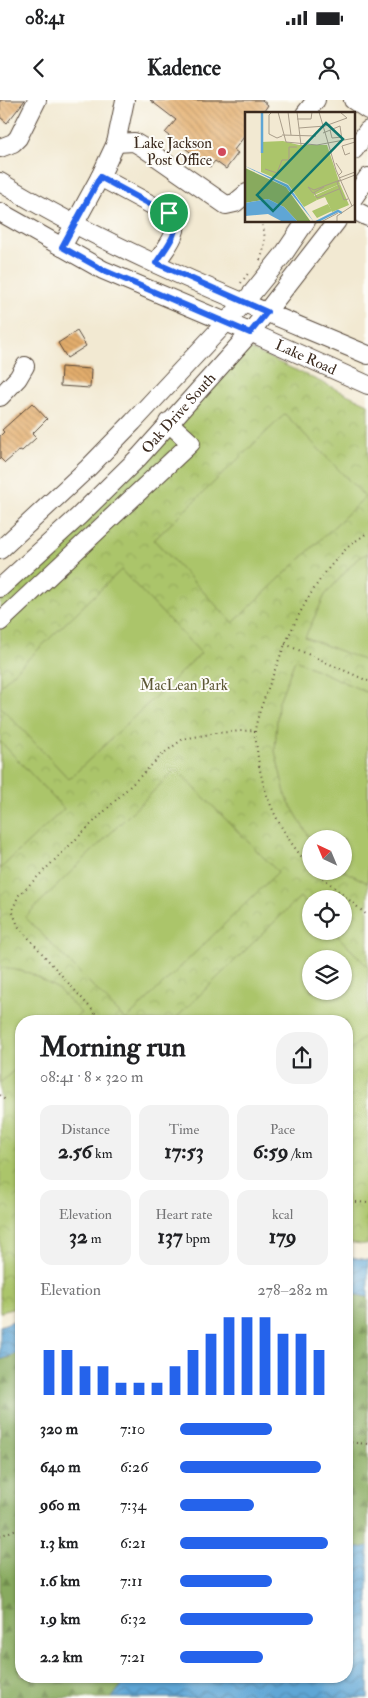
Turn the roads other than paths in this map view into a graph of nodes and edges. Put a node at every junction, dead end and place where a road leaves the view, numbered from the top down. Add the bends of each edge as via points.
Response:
1 (37, 100) edge
2 (125, 100) edge
3 (316, 100) edge
4 (354, 100) edge
5 (368, 110) edge
6 (307, 112) edge
7 (368, 130) edge
8 (116, 143) junction
9 (356, 147) edge
10 (0, 148) edge
11 (100, 177) junction
12 (368, 177) edge
13 (0, 182) edge
14 (356, 194) edge
15 (245, 195) edge
16 (356, 211) edge
17 (0, 212) edge
18 (368, 217) edge
19 (305, 222) edge
20 (336, 222) edge
21 (74, 224) junction
22 (62, 247) junction
23 (156, 263) junction
24 (242, 294) junction
25 (267, 312) junction
26 (226, 322) junction
27 (250, 333) junction
28 (368, 355) edge
29 (25, 366) dead end
30 (368, 385) edge
31 (0, 396) edge
32 (168, 422) junction
33 (0, 550) edge
34 (0, 588) edge
35 (0, 622) edge

1 - 10 street via 18,138
2 - 8 street
3 - 6 street
4 - 5 street
7 - 9 street
8 - 11 street
8 - 15 street via 134,142 226,205 235,203
11 - 21 street
11 - 23 street via 174,217 177,224 174,234
12 - 14 street
13 - 21 street, Lake Road
16 - 18 street
17 - 22 street, Lake Road
19 - 24 street, Oak Drive South via 283,256
20 - 25 street, Oak Drive South
21 - 22 street
21 - 23 street, Lake Road
22 - 26 street, Lake Road via 103,270
23 - 24 street, Lake Road
24 - 25 street, Lake Road
24 - 26 street, Oak Drive South
25 - 27 street, Oak Drive South
25 - 28 street, Lake Road
26 - 27 street, Lake Road
26 - 33 street, Oak Drive South via 88,468
27 - 30 street, Lake Road
27 - 32 street, Oak Drive South
29 - 31 street
32 - 34 street, Oak Drive South via 139,457
32 - 35 street via 191,444

